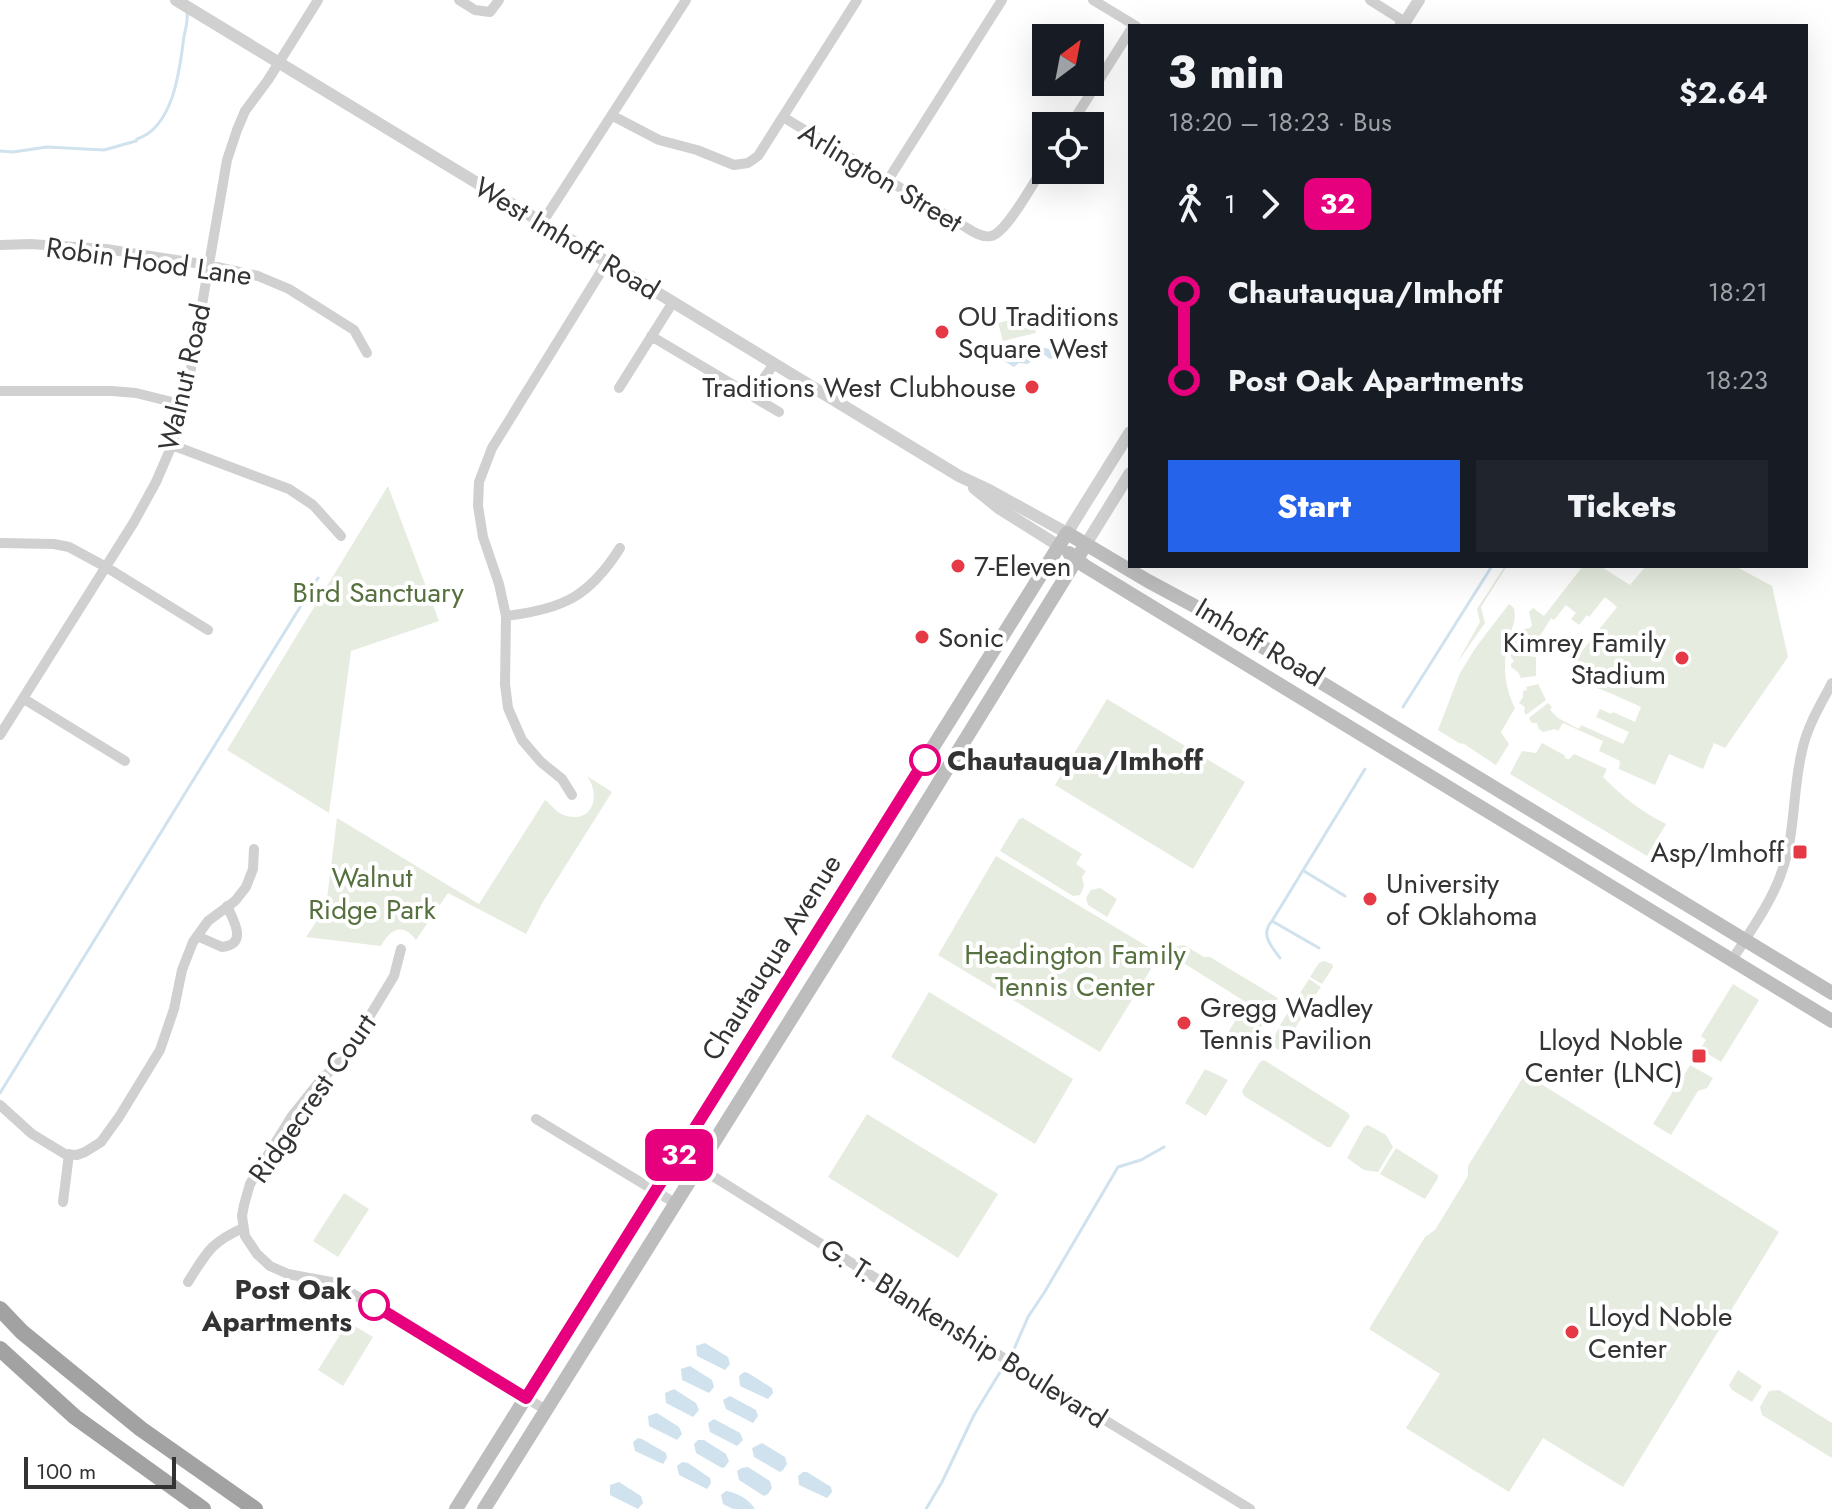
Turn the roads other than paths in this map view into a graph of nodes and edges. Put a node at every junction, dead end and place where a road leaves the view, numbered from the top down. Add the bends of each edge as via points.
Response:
1 (176, 0) edge
2 (318, 0) edge
3 (459, 0) edge
4 (499, 0) edge
5 (686, 0) edge
6 (857, 0) edge
7 (1002, 0) edge
8 (1093, 0) edge
9 (1370, 0) edge
10 (1419, 0) edge
11 (1129, 24) edge
12 (1402, 24) edge
13 (1404, 24) edge
14 (1128, 35) edge
15 (278, 63) junction
16 (1079, 112) edge
17 (613, 116) junction
18 (783, 117) junction
19 (888, 180) junction
20 (1033, 184) edge
21 (542, 223) junction
22 (0, 245) edge
23 (607, 262) junction
24 (208, 265) junction
25 (673, 302) junction
26 (651, 336) junction
27 (367, 353) dead end
28 (774, 364) junction
29 (619, 388) dead end
30 (0, 391) edge
31 (751, 396) junction
32 (184, 405) junction
33 (779, 412) dead end
34 (1128, 435) edge
35 (172, 445) junction
36 (959, 476) joint
37 (1128, 476) edge
38 (341, 536) dead end
39 (1063, 539) junction
40 (0, 543) edge
41 (1086, 544) junction
42 (620, 548) dead end
43 (1076, 559) junction
44 (106, 567) junction
45 (506, 616) junction
46 (208, 630) dead end
47 (1832, 683) edge
48 (24, 699) junction
49 (0, 735) edge
50 (125, 761) dead end
51 (572, 795) dead end
52 (254, 849) dead end
53 (227, 906) junction
54 (197, 936) junction
55 (1745, 940) junction
56 (401, 949) dead end
57 (1732, 960) junction
58 (1832, 993) edge
59 (1832, 1021) edge
60 (3, 1108) edge
61 (536, 1119) dead end
62 (69, 1154) junction
63 (679, 1155) junction
64 (698, 1167) junction
65 (656, 1190) junction
66 (63, 1202) dead end
67 (675, 1203) junction
68 (243, 1228) junction
69 (188, 1282) dead end
70 (0, 1309) edge
71 (0, 1349) edge
72 (526, 1398) junction
73 (546, 1410) junction
74 (203, 1509) edge
75 (255, 1509) edge
76 (456, 1509) edge
77 (484, 1509) edge
78 (1250, 1509) edge

1 - 15 street, West Imhoff Road
2 - 15 street, Walnut Road
3 - 4 street via 490,12
5 - 17 street
6 - 18 street
7 - 19 street
8 - 11 street
9 - 12 street
10 - 13 street
14 - 16 street
15 - 21 street, West Imhoff Road
15 - 24 street, Walnut Road via 237,130
17 - 18 street, Arlington Street via 659,140 734,165 753,160
17 - 21 street
18 - 19 street, Arlington Street
19 - 20 street, Arlington Street via 975,233 992,236 1008,223
21 - 23 street, West Imhoff Road
22 - 24 street, Robin Hood Lane via 106,249
23 - 25 street, West Imhoff Road
23 - 45 street via 482,469 478,518
24 - 27 street, Robin Hood Lane via 279,283 354,330
24 - 32 street, Walnut Road
25 - 26 street
25 - 28 street, West Imhoff Road
26 - 29 street
26 - 31 street
28 - 31 street
28 - 36 street, West Imhoff Road
30 - 32 street via 112,391
31 - 33 street
32 - 35 street, Walnut Road
34 - 39 street, Chautauqua Avenue
35 - 38 street via 289,489 313,505
35 - 44 street, Walnut Road
36 - 39 street, Imhoff Road
37 - 41 street, Chautauqua Avenue
39 - 41 main road, Imhoff Road
39 - 43 main road, Imhoff Road
39 - 63 main road, Chautauqua Avenue
40 - 44 street via 63,545
41 - 43 main road, Chautauqua Avenue
41 - 55 main road, Imhoff Road
42 - 45 street via 599,579 575,597
43 - 57 main road, Imhoff Road
43 - 64 main road, Chautauqua Avenue
44 - 46 street
44 - 48 street, Walnut Road
45 - 51 street via 505,684 512,717 522,740
47 - 55 street via 1802,751 1782,873
48 - 49 street, Walnut Road
48 - 50 street
52 - 53 street via 250,879
53 - 54 street
53 - 54 street via 237,929 234,943 222,947
54 - 62 street via 182,970 165,1038 150,1068 109,1134 85,1152
55 - 57 street
55 - 58 main road, Imhoff Road
56 - 68 street, Ridgecrest Court via 394,976 357,1037 306,1096 250,1184
57 - 59 main road, Imhoff Road
60 - 62 street via 46,1143
61 - 65 street
62 - 66 street
63 - 64 street, G. T. Blankenship Boulevard
63 - 65 main road, Chautauqua Avenue
64 - 67 main road, Chautauqua Avenue
64 - 78 street, G. T. Blankenship Boulevard
65 - 67 street
65 - 72 main road, Chautauqua Avenue
67 - 73 main road, Chautauqua Avenue
68 - 69 street via 216,1241
68 - 72 street via 270,1266 331,1282
70 - 75 highway via 141,1429
71 - 74 highway via 75,1417
72 - 73 street
72 - 76 main road, Chautauqua Avenue
73 - 77 main road, Chautauqua Avenue

